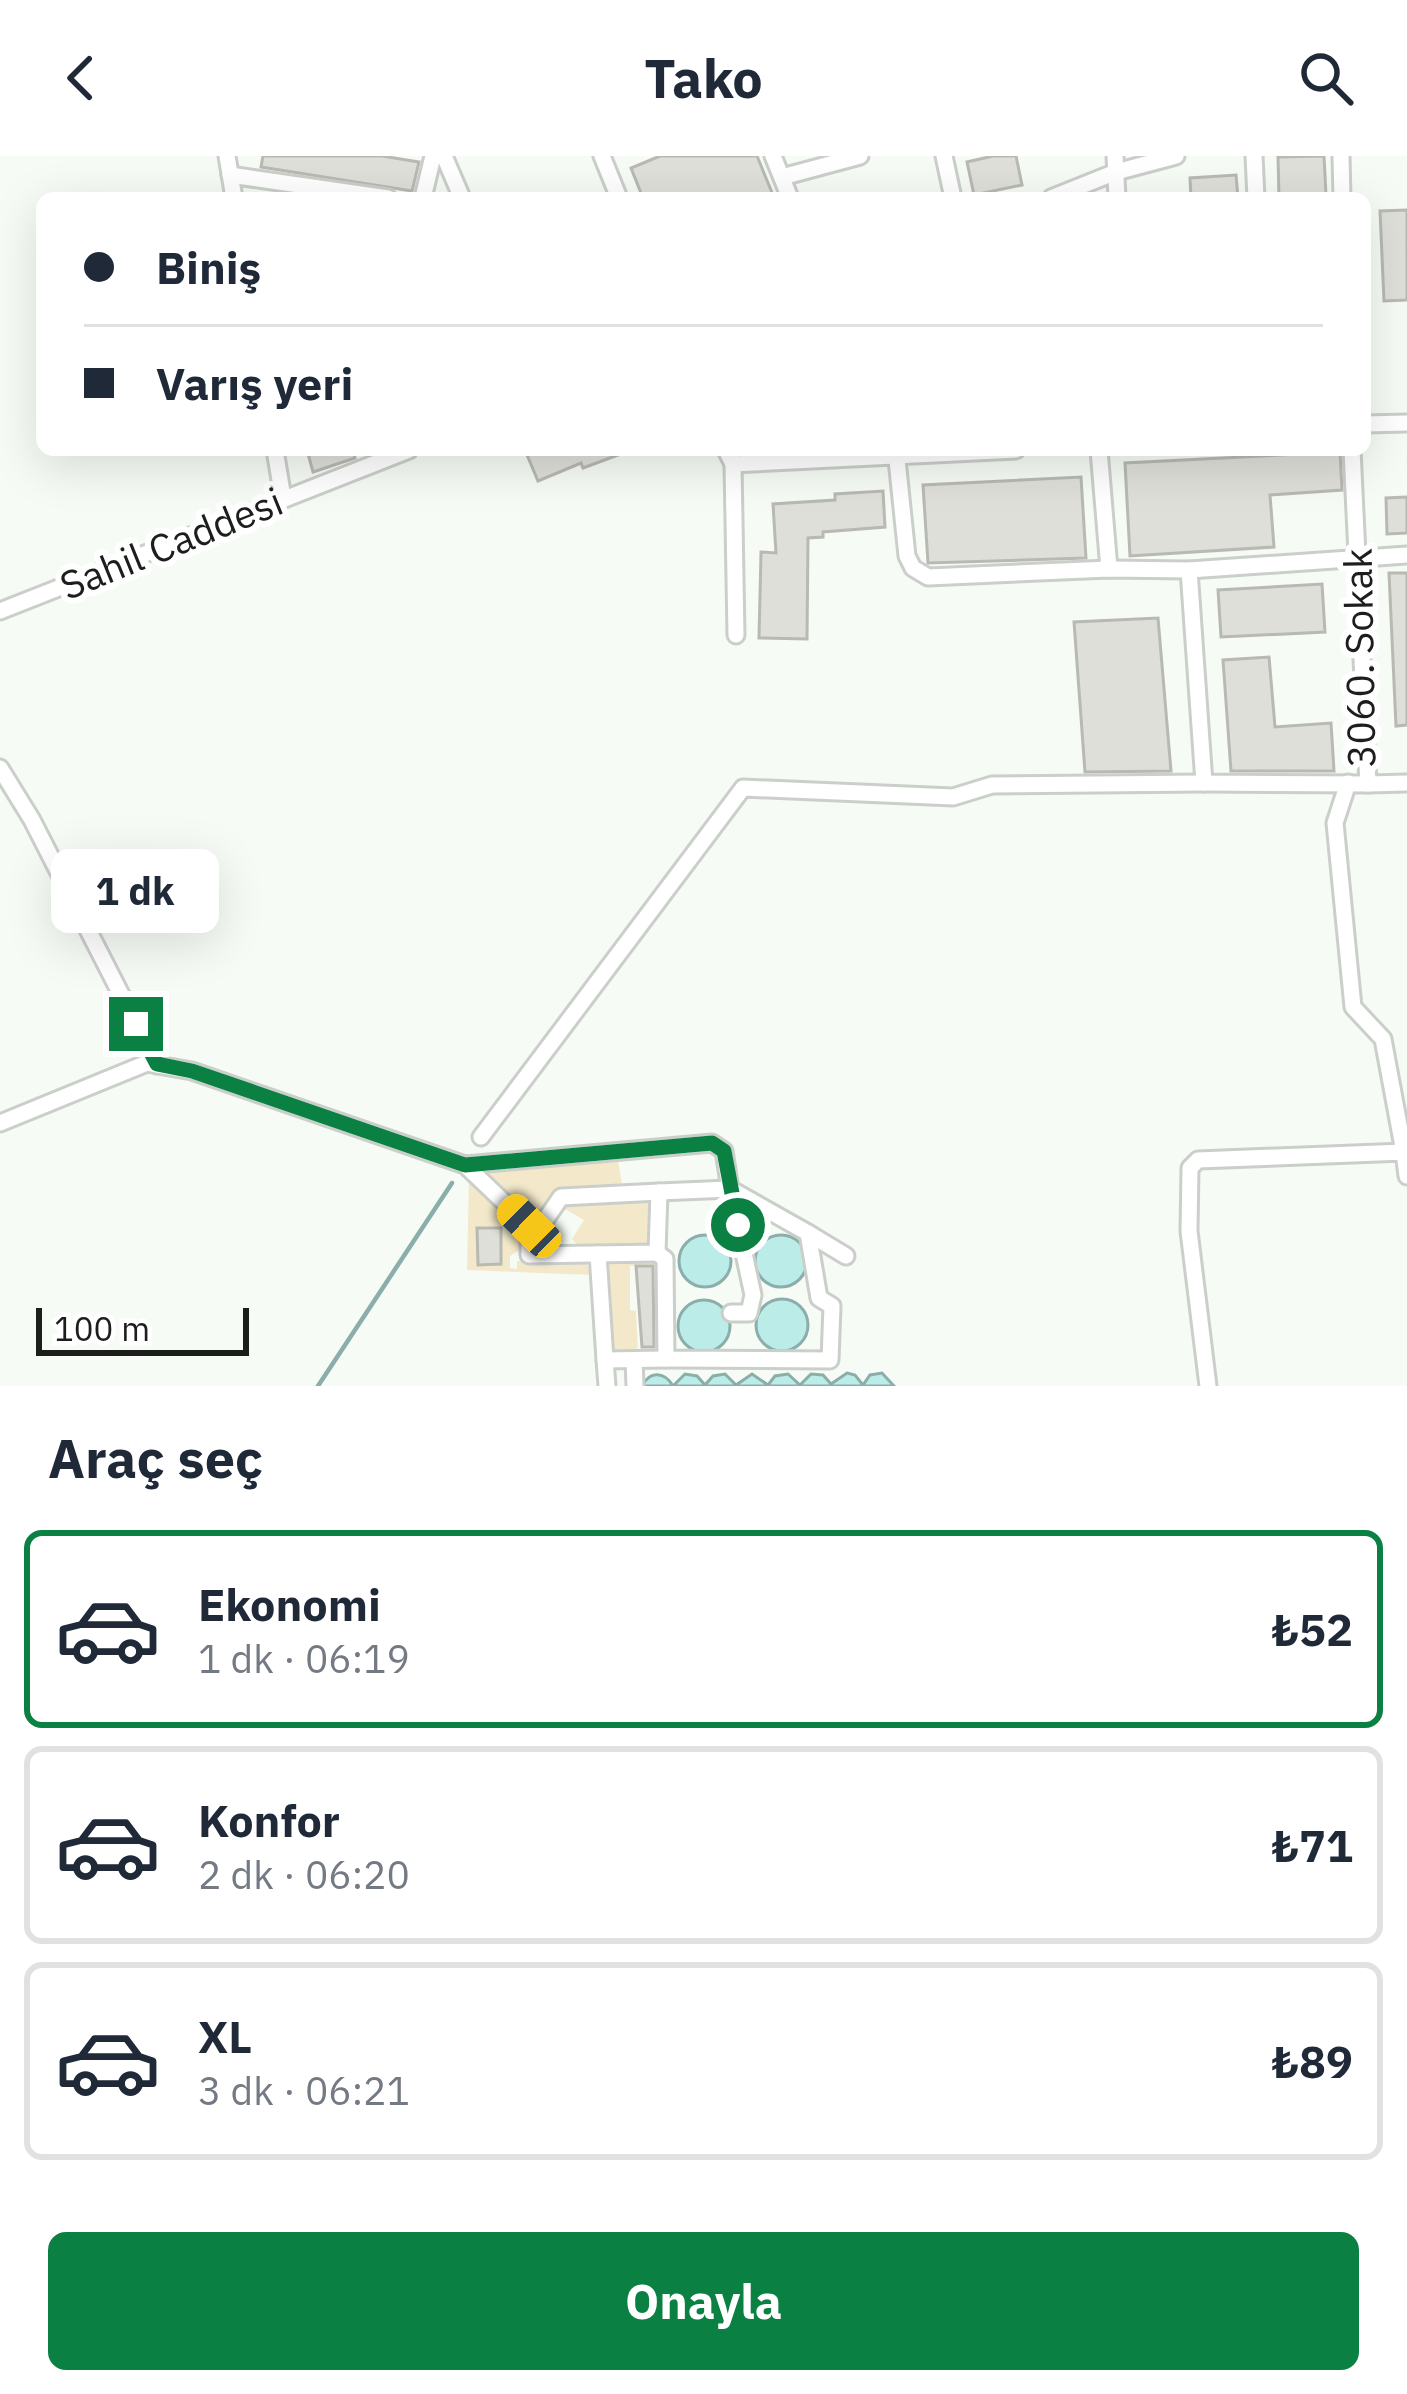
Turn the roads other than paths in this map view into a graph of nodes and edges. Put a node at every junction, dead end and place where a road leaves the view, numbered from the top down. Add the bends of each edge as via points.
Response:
1 (227, 156) edge
2 (433, 156) edge
3 (444, 156) edge
4 (602, 156) edge
5 (773, 156) edge
6 (860, 156) edge
7 (944, 156) edge
8 (1176, 156) edge
9 (1254, 156) edge
10 (1341, 156) edge
11 (1115, 164) edge
12 (230, 175) junction
13 (782, 177) junction
14 (233, 192) edge
15 (347, 192) edge
16 (424, 192) edge
17 (459, 192) edge
18 (617, 192) edge
19 (788, 192) edge
20 (952, 192) edge
21 (1062, 192) edge
22 (1256, 192) edge
23 (1342, 192) edge
24 (1407, 423) edge
25 (1371, 424) edge
26 (276, 456) edge
27 (393, 456) edge
28 (771, 456) edge
29 (897, 456) edge
30 (1100, 456) edge
31 (1352, 456) edge
32 (729, 457) edge
33 (283, 498) junction
34 (1407, 555) edge
35 (1358, 558) junction
36 (1109, 569) junction
37 (1189, 570) junction
38 (0, 611) edge
39 (736, 635) dead end
40 (0, 768) edge
41 (1204, 783) junction
42 (1348, 783) junction
43 (1407, 783) edge
44 (1368, 784) junction
45 (157, 1064) junction
46 (0, 1123) edge
47 (481, 1137) dead end
48 (1404, 1152) edge
49 (465, 1165) junction
50 (1407, 1176) edge
51 (730, 1190) junction
52 (659, 1192) junction
53 (529, 1226) junction
54 (808, 1232) junction
55 (657, 1253) junction
56 (598, 1254) junction
57 (846, 1256) dead end
58 (731, 1313) dead end
59 (666, 1359) junction
60 (604, 1360) junction
61 (634, 1360) junction
62 (607, 1386) edge
63 (635, 1386) edge
64 (1208, 1386) edge

1 - 12 street
2 - 16 street
3 - 17 street
4 - 18 street
5 - 13 street
6 - 13 street
7 - 20 street
8 - 11 street
9 - 22 street
10 - 23 street
11 - 21 street
12 - 14 street
12 - 15 street
13 - 19 street
24 - 25 street
26 - 33 street
27 - 33 street, Sahil Caddesi
28 - 32 street
29 - 36 street via 907,556 918,573
30 - 36 street
31 - 35 street, 3060. Sokak
32 - 39 street
33 - 38 street, Sahil Caddesi
34 - 35 street
35 - 37 street
35 - 44 street, 3060. Sokak
36 - 37 street
37 - 41 street
40 - 45 street
41 - 42 street, 3060. Sokak
41 - 47 street, 3060. Sokak via 992,785 953,797 743,788
42 - 44 street, 3060. Sokak
42 - 48 street via 1335,823 1353,1007 1383,1040
43 - 44 street
45 - 46 street via 125,1069
45 - 49 street
48 - 50 street
48 - 64 street via 1198,1160 1190,1168 1189,1231
49 - 51 street via 712,1143 724,1151
49 - 53 street
51 - 52 street
51 - 54 street
51 - 58 street via 753,1295 749,1312
52 - 53 street via 561,1197 541,1226
52 - 55 street
53 - 56 street via 529,1255
54 - 57 street
54 - 59 street via 819,1298 832,1306 830,1360
55 - 56 street
55 - 59 street via 665,1259
56 - 60 street
59 - 61 street
60 - 61 street
60 - 62 street
61 - 63 street

